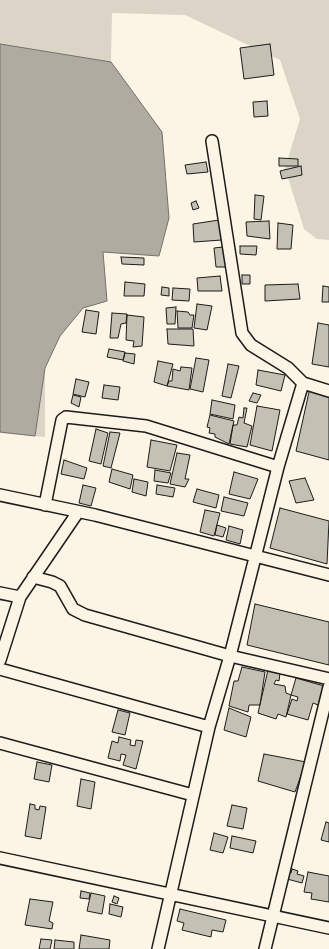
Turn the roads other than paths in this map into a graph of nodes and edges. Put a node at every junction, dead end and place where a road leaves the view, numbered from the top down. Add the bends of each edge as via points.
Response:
1 (212, 141) dead end
2 (303, 383) junction
3 (329, 391) edge
4 (278, 466) junction
5 (0, 495) edge
6 (45, 505) junction
7 (78, 512) junction
8 (254, 557) junction
9 (329, 575) edge
10 (33, 578) junction
11 (0, 593) edge
12 (20, 597) junction
13 (230, 656) junction
14 (0, 660) edge
15 (0, 669) edge
16 (329, 680) edge
17 (329, 687) edge
18 (209, 727) junction
19 (0, 743) edge
20 (193, 795) junction
21 (0, 858) edge
22 (171, 894) junction
23 (272, 916) junction
24 (329, 928) edge
25 (158, 949) edge
26 (265, 949) edge

1 - 2 street via 242,333 251,345 288,368
2 - 3 street
2 - 4 street
4 - 6 street via 146,426 66,417 62,420
4 - 8 street
5 - 6 street
6 - 7 street
7 - 8 street
7 - 10 street
8 - 9 street
8 - 13 street
10 - 12 street
10 - 13 street via 60,586 73,608 85,615
11 - 12 street
12 - 14 street
13 - 16 street
13 - 18 street
15 - 18 street
17 - 23 street
18 - 20 street
19 - 20 street
20 - 22 street
21 - 22 street
22 - 23 street
22 - 25 street
23 - 24 street
23 - 26 street

